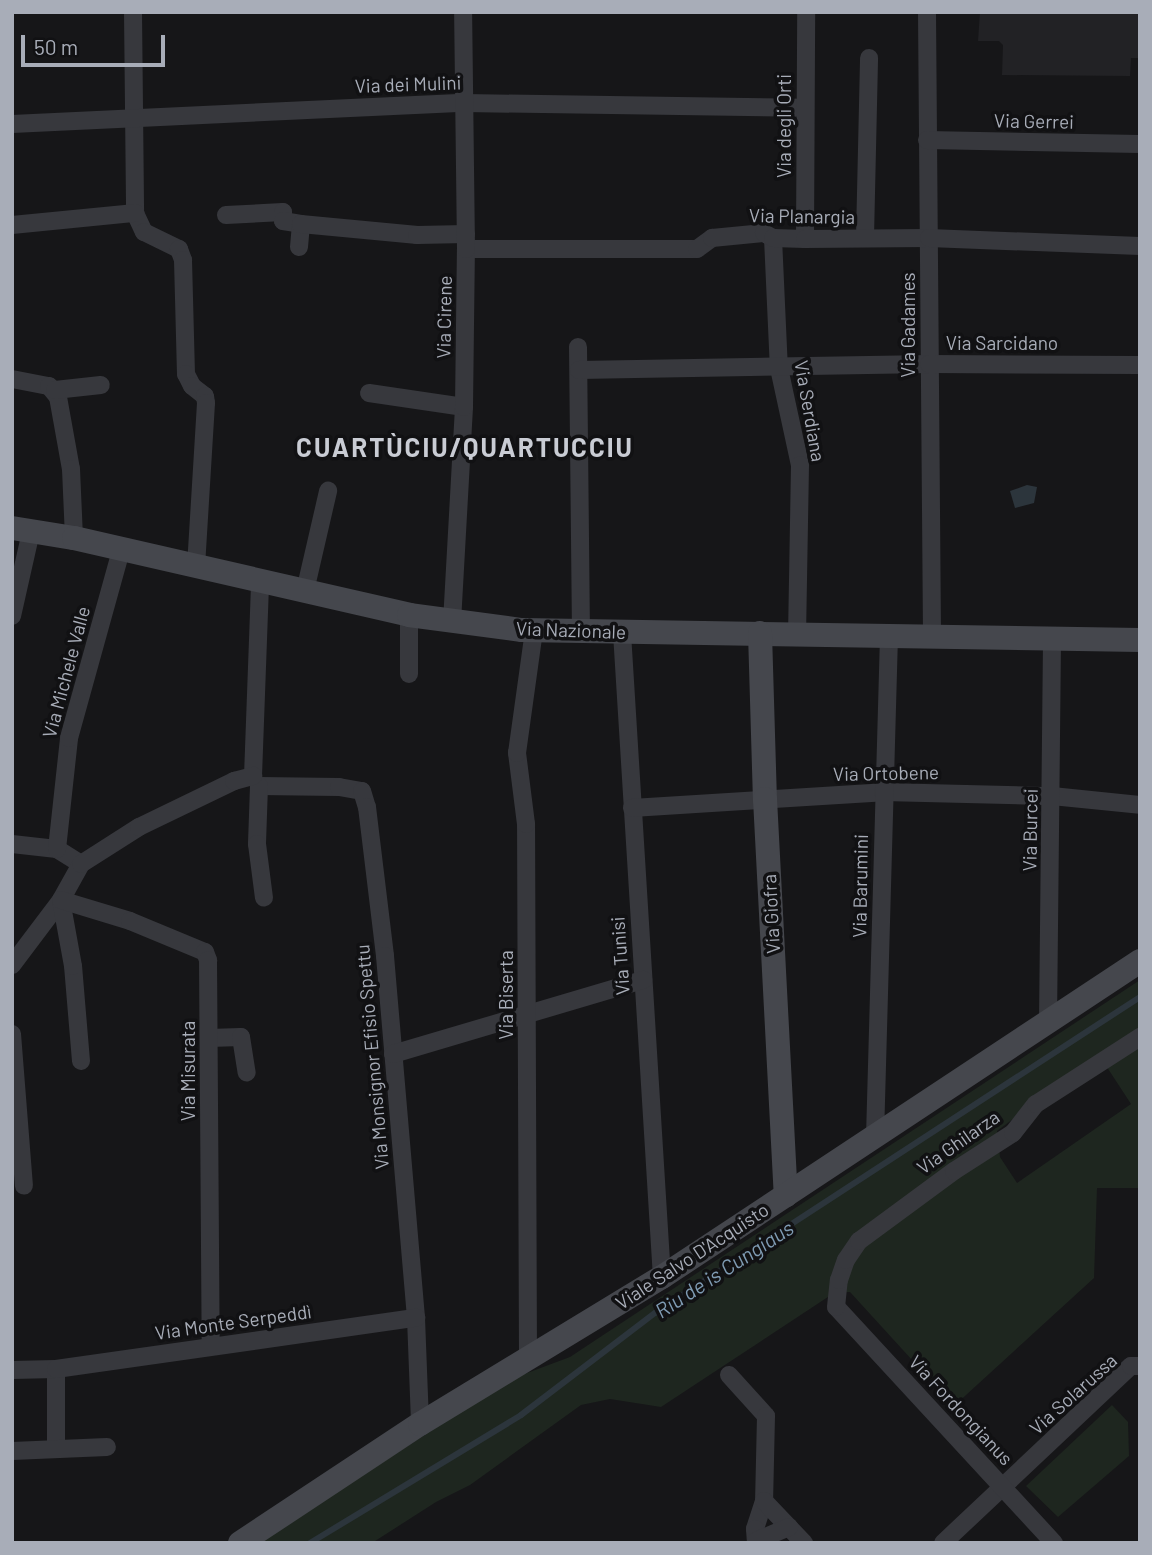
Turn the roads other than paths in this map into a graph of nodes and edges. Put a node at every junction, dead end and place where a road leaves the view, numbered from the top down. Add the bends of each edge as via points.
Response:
1 (133, 12) edge
2 (463, 12) edge
3 (806, 12) edge
4 (927, 12) edge
5 (869, 58) dead end
6 (464, 103) junction
7 (805, 108) junction
8 (135, 118) junction
9 (12, 124) edge
10 (927, 140) junction
11 (1140, 144) edge
12 (135, 213) junction
13 (226, 215) dead end
14 (301, 224) junction
15 (12, 225) edge
16 (865, 237) junction
17 (773, 238) junction
18 (929, 238) junction
19 (805, 239) junction
20 (466, 242) junction
21 (1140, 246) edge
22 (299, 247) dead end
23 (578, 347) dead end
24 (929, 364) junction
25 (1140, 365) edge
26 (779, 368) junction
27 (579, 370) junction
28 (12, 379) edge
29 (102, 386) dead end
30 (55, 390) junction
31 (369, 393) dead end
32 (464, 407) junction
33 (328, 491) dead end
34 (22, 530) edge
35 (74, 538) junction
36 (121, 550) junction
37 (196, 567) junction
38 (260, 581) junction
39 (305, 591) junction
40 (409, 615) junction
41 (12, 616) edge
42 (452, 622) junction
43 (534, 631) junction
44 (797, 632) junction
45 (581, 633) junction
46 (622, 633) junction
47 (760, 633) junction
48 (889, 637) junction
49 (932, 637) junction
50 (1052, 637) junction
51 (1140, 639) edge
52 (409, 674) dead end
53 (256, 781) junction
54 (883, 792) junction
55 (1052, 796) junction
56 (765, 799) junction
57 (1140, 805) edge
58 (632, 808) junction
59 (12, 844) edge
60 (57, 849) junction
61 (82, 864) junction
62 (264, 898) dead end
63 (61, 900) junction
64 (1140, 961) edge
65 (12, 965) edge
66 (643, 980) junction
67 (526, 1016) junction
68 (1048, 1023) junction
69 (12, 1034) edge
70 (1140, 1037) edge
71 (209, 1038) junction
72 (393, 1054) junction
73 (81, 1062) dead end
74 (247, 1073) dead end
75 (875, 1137) junction
76 (24, 1186) dead end
77 (786, 1195) junction
78 (662, 1277) junction
79 (836, 1307) joint
80 (416, 1318) junction
81 (211, 1345) junction
82 (528, 1360) junction
83 (1140, 1366) edge
84 (56, 1369) junction
85 (12, 1370) edge
86 (729, 1375) dead end
87 (420, 1423) junction
88 (107, 1447) dead end
89 (56, 1449) junction
90 (12, 1451) edge
91 (1003, 1486) junction
92 (764, 1501) junction
93 (789, 1527) junction
94 (755, 1542) edge
95 (240, 1543) edge
96 (804, 1543) edge
97 (943, 1543) edge
98 (1054, 1543) edge

1 - 8 street
2 - 6 street, Via Cirene
3 - 7 street, Via degli Orti
4 - 10 street, Via Gadames
5 - 16 street
6 - 7 street, Via dei Mulini
6 - 8 street, Via dei Mulini
6 - 20 street, Via Cirene
7 - 19 street, Via degli Orti
8 - 9 street, Via dei Mulini
8 - 12 street
10 - 11 street, Via Gerrei
10 - 18 street, Via Gadames
12 - 15 street
12 - 37 street via 144,232 179,249 183,260 186,374 206,403
13 - 14 street, Via Planargia via 283,212 283,222
14 - 20 street, Via Planargia
14 - 22 street
16 - 18 street, Via Planargia
16 - 19 street, Via Planargia
17 - 19 street, Via Planargia
17 - 20 street, Via Planargia via 764,233 712,238 697,249
17 - 26 street, Via Serdiana
18 - 21 street, Via Planargia
18 - 24 street, Via Gadames
20 - 32 street, Via Cirene
23 - 27 street
24 - 25 street, Via Sarcidano
24 - 26 street, Via Sarcidano
24 - 49 street, Via Gadames
26 - 27 street, Via Sarcidano
26 - 44 street, Via Serdiana via 800,465
27 - 45 street
28 - 30 street
29 - 30 street
30 - 35 street via 71,469
31 - 32 street
32 - 42 street, Via Cirene
33 - 39 street
34 - 35 street, Via Nazionale
34 - 41 street
35 - 36 street, Via Nazionale
36 - 37 street, Via Nazionale
36 - 60 street, Via Michele Valle via 69,738
37 - 38 street, Via Nazionale
38 - 39 street, Via Nazionale
38 - 53 street
39 - 40 street, Via Nazionale
40 - 42 street, Via Nazionale
40 - 52 street
42 - 43 street, Via Nazionale
43 - 45 street, Via Nazionale
43 - 67 street, Via Biserta via 517,753 526,824
44 - 47 street, Via Nazionale
44 - 48 street, Via Nazionale
45 - 46 street, Via Nazionale
46 - 47 street, Via Nazionale
46 - 58 street, Via Tunisi
47 - 56 street, Via Giofra
48 - 49 street, Via Nazionale
48 - 54 street, Via Barumini
49 - 50 street, Via Nazionale
50 - 51 street, Via Nazionale
50 - 55 street, Via Burcei
53 - 61 street via 234,781 139,827
53 - 62 street
53 - 72 street, Via Monsignor Efisio Spettu via 362,791
54 - 55 street, Via Ortobene
54 - 56 street, Via Ortobene
54 - 75 street, Via Barumini
55 - 57 street, Via Ortobene
55 - 68 street, Via Burcei
56 - 58 street, Via Ortobene
56 - 77 street, Via Giofra
58 - 66 street, Via Tunisi
59 - 60 street
60 - 61 street
61 - 63 street
63 - 65 street
63 - 71 street, Via Misurata via 130,921 205,952
63 - 73 street via 73,967
64 - 68 street, Viale Salvo D'Acquisto
66 - 67 street
66 - 78 street, Via Tunisi
67 - 72 street
67 - 82 street, Via Biserta
68 - 75 street, Viale Salvo D'Acquisto
69 - 76 street
70 - 79 street, Via Ghilarza via 1035,1104 1013,1133 859,1241 846,1259
71 - 74 street via 241,1037
71 - 81 street, Via Misurata
72 - 80 street, Via Monsignor Efisio Spettu
75 - 77 street, Viale Salvo D'Acquisto
77 - 78 street, Viale Salvo D'Acquisto
78 - 82 street, Viale Salvo D'Acquisto
79 - 91 street, Via Fordongianus
80 - 81 street, Via Monte Serpeddì
80 - 87 street, Via Monsignor Efisio Spettu
81 - 84 street, Via Monte Serpeddì
82 - 87 street, Viale Salvo D'Acquisto
83 - 91 street, Via Solarussa via 1131,1366
84 - 85 street, Via Monte Serpeddì
84 - 89 street
86 - 92 street via 766,1416
87 - 95 street, Viale Salvo D'Acquisto
88 - 89 street
89 - 90 street
91 - 97 street, Via Solarussa
91 - 98 street, Via Fordongianus
92 - 93 street
92 - 94 street
93 - 94 street
93 - 96 street

